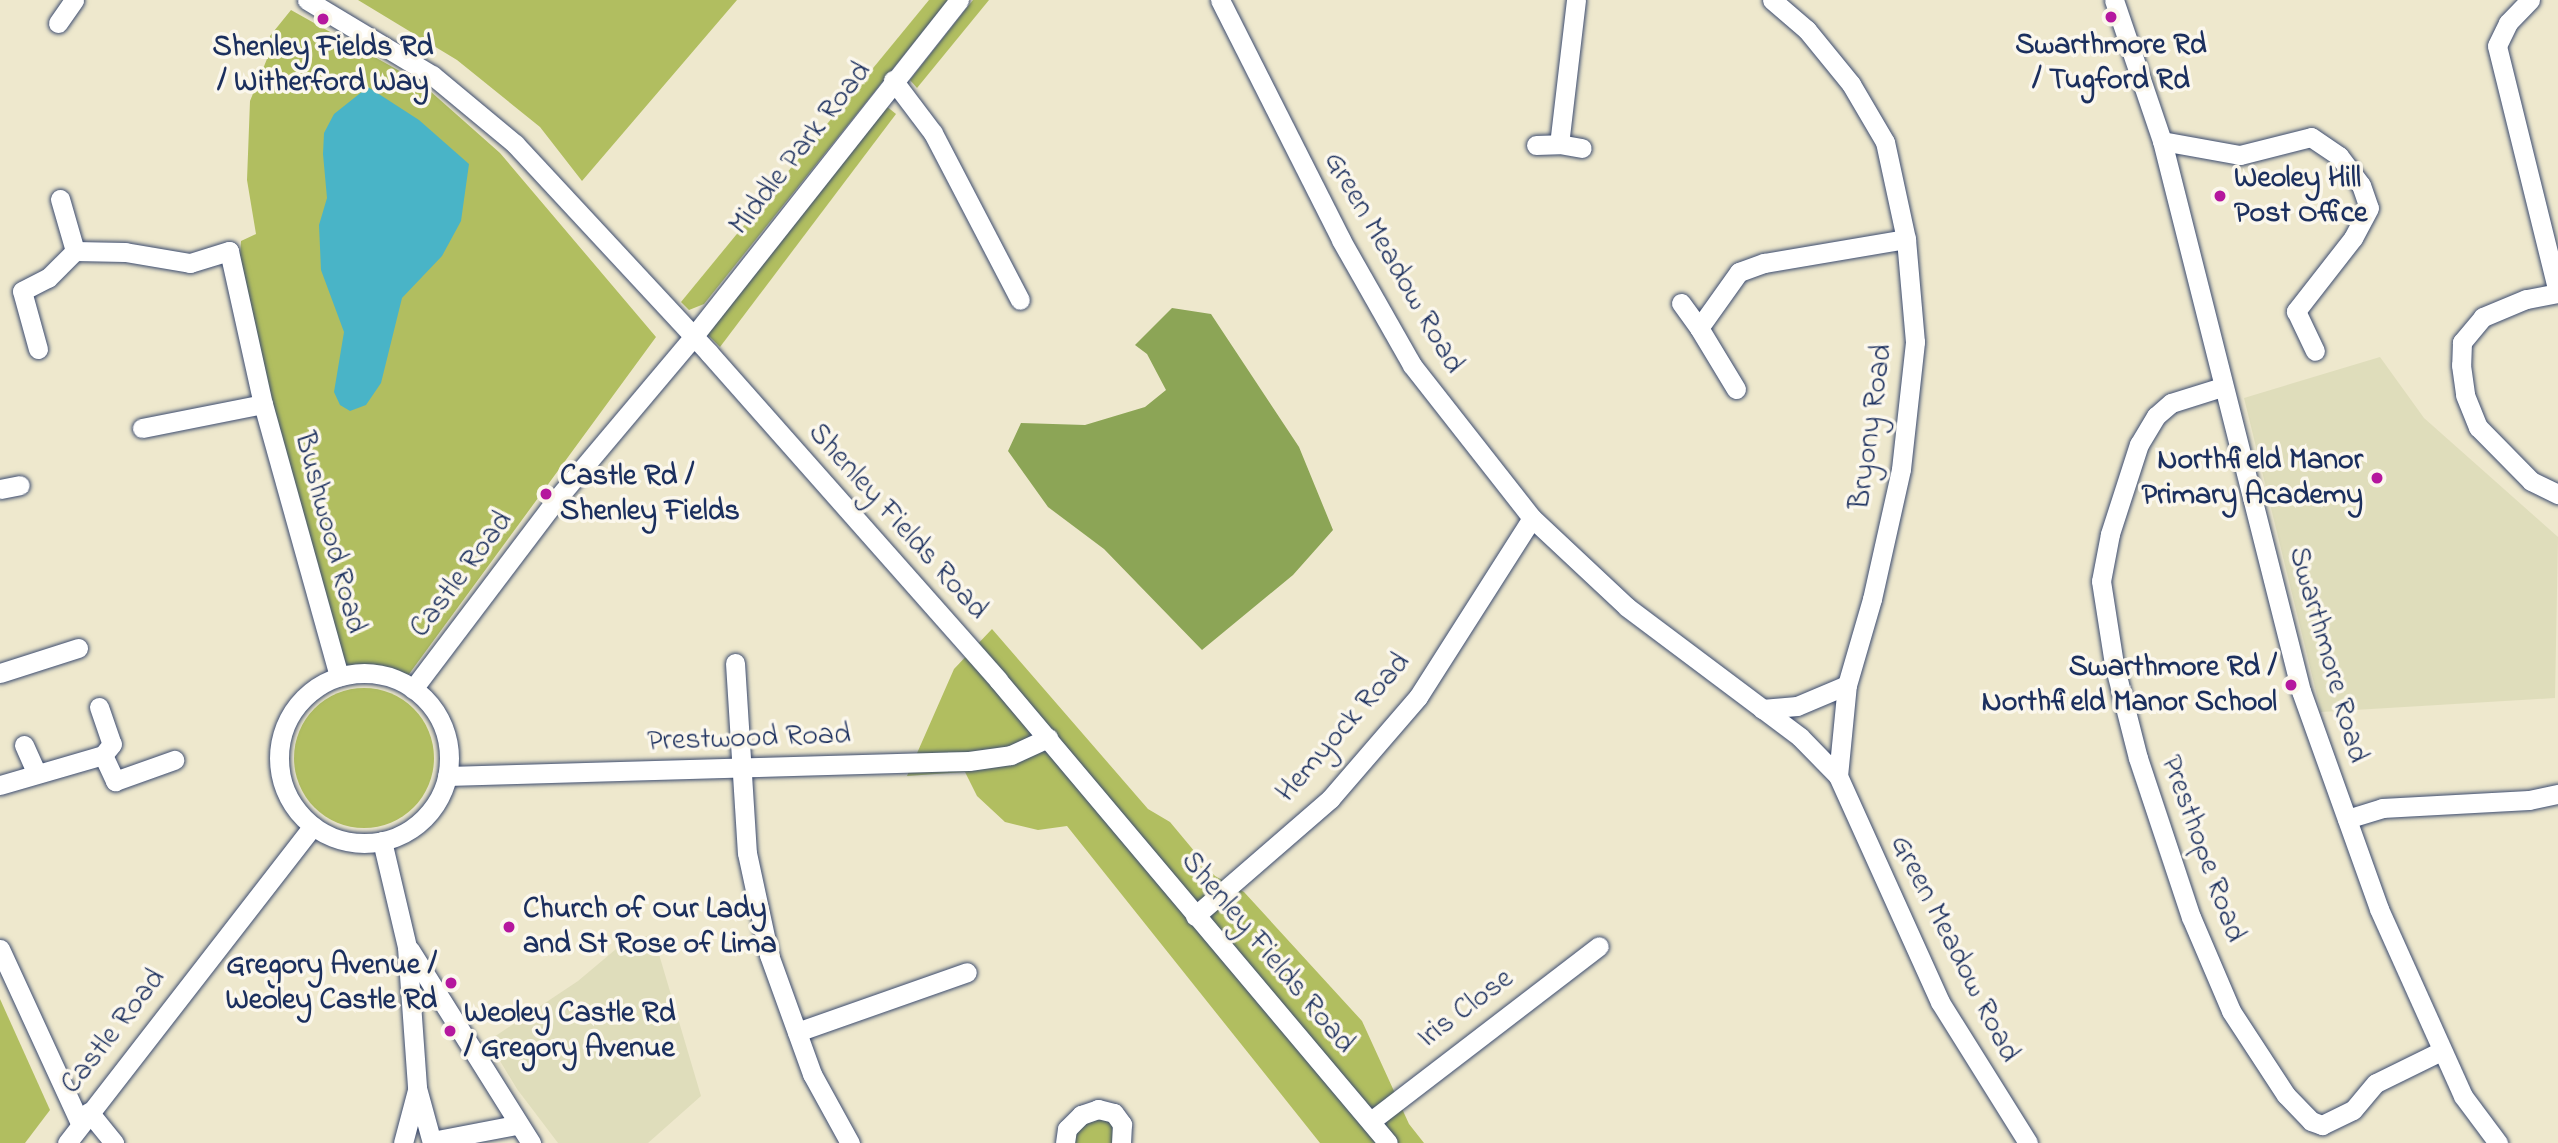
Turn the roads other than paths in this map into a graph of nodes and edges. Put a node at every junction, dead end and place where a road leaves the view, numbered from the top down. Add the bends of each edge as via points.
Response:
1 (74, 0) edge
2 (307, 0) edge
3 (960, 0) edge
4 (1220, 0) edge
5 (1576, 0) edge
6 (1772, 0) edge
7 (2114, 0) edge
8 (2530, 0) edge
9 (58, 23) dead end
10 (892, 80) junction
11 (2162, 141) junction
12 (1559, 144) junction
13 (1536, 145) dead end
14 (1582, 148) dead end
15 (60, 199) dead end
16 (1906, 239) junction
17 (75, 251) junction
18 (2558, 293) edge
19 (1020, 300) dead end
20 (1681, 303) dead end
21 (1699, 328) junction
22 (694, 337) junction
23 (38, 349) dead end
24 (2315, 351) dead end
25 (2222, 387) junction
26 (1736, 389) dead end
27 (263, 404) junction
28 (142, 428) dead end
29 (20, 485) dead end
30 (0, 489) edge
31 (2558, 494) edge
32 (1532, 518) junction
33 (78, 648) dead end
34 (735, 663) dead end
35 (0, 673) edge
36 (339, 677) junction
37 (1847, 685) junction
38 (413, 689) junction
39 (99, 707) dead end
40 (1762, 709) junction
41 (1048, 738) junction
42 (24, 745) dead end
43 (103, 755) junction
44 (174, 760) dead end
45 (741, 769) junction
46 (36, 772) junction
47 (447, 776) junction
48 (1838, 776) junction
49 (0, 785) edge
50 (2558, 794) edge
51 (2347, 819) junction
52 (313, 826) junction
53 (382, 841) junction
54 (1195, 916) junction
55 (1599, 946) dead end
56 (407, 947) junction
57 (0, 949) edge
58 (967, 972) dead end
59 (797, 1032) junction
60 (2441, 1051) junction
61 (417, 1088) junction
62 (85, 1117) junction
63 (1371, 1121) junction
64 (516, 1125) junction
65 (432, 1142) edge
66 (67, 1143) edge
67 (114, 1143) edge
68 (403, 1143) edge
69 (531, 1143) edge
70 (850, 1143) edge
71 (1065, 1143) edge
72 (1121, 1143) edge
73 (1388, 1143) edge
74 (2028, 1143) edge
75 (2498, 1143) edge

1 - 9 street
2 - 22 street, Shenley Fields Road via 432,75 515,144
3 - 10 street, Middle Park Road
4 - 32 street, Green Meadow Road via 1335,228 1412,365
5 - 12 street
6 - 16 street, Bryony Road via 1807,30 1851,84 1885,142
7 - 11 street, Swarthmore Road
8 - 18 street via 2508,23 2497,46
10 - 19 street via 933,133
10 - 22 street, Middle Park Road
11 - 24 street via 2239,155 2311,137 2339,156 2361,185 2368,208 2353,238 2296,311 2301,330
11 - 25 street, Swarthmore Road
12 - 13 street
12 - 14 street
15 - 17 street
16 - 21 street via 1764,263 1739,272
16 - 37 street, Bryony Road via 1915,342 1910,411 1872,599
17 - 23 street via 48,278 22,291
17 - 27 street, Bushwood Road via 125,252 190,262 229,251
18 - 31 street via 2526,299 2483,317 2462,342 2460,365 2465,395 2478,427 2531,481
20 - 21 street
21 - 26 street
22 - 38 street, Castle Road via 555,501
22 - 41 street, Shenley Fields Road
25 - 51 street, Swarthmore Road via 2301,691
25 - 60 street, Presthope Road via 2171,403 2156,416 2139,444 2110,534 2101,581 2114,664 2138,758 2191,917 2231,1011 2286,1095 2311,1121 2322,1125 2353,1110 2376,1083
27 - 28 street, Bushwood Road
27 - 36 street, Bushwood Road
29 - 30 street
32 - 40 street, Green Meadow Road via 1627,607
32 - 54 street, Hemyock Road via 1418,696 1330,799
33 - 35 street
34 - 45 street
36 - 38 street via 381,675
36 - 52 street via 297,705 282,736 284,786
37 - 40 street via 1797,706
37 - 48 street, Green Meadow Road
38 - 47 street via 441,722 448,748
39 - 43 street via 111,744
40 - 48 street, Green Meadow Road via 1800,737
41 - 45 street, Prestwood Road via 1011,755 969,761
41 - 54 street, Shenley Fields Road
42 - 46 street
43 - 44 street via 115,781
43 - 46 street
45 - 47 street, Prestwood Road
45 - 59 street via 747,853 769,955
46 - 49 street
47 - 53 street via 431,811 409,830
48 - 74 street, Green Meadow Road via 1940,1002
50 - 51 street via 2529,800 2382,808
51 - 60 street, Swarthmore Road via 2379,909
52 - 53 street via 349,842
52 - 62 street, Castle Road
53 - 56 street
54 - 63 street, Shenley Fields Road
55 - 63 street, Iris Close
56 - 61 street
56 - 64 street
57 - 62 street
58 - 59 street
59 - 70 street via 812,1074
60 - 75 street, Swarthmore Road via 2463,1096
61 - 65 street
61 - 68 street
62 - 66 street, Castle Road
62 - 67 street
63 - 73 street, Shenley Fields Road
64 - 65 street
64 - 69 street
71 - 72 street via 1067,1129 1081,1115 1098,1109 1114,1113 1122,1124

